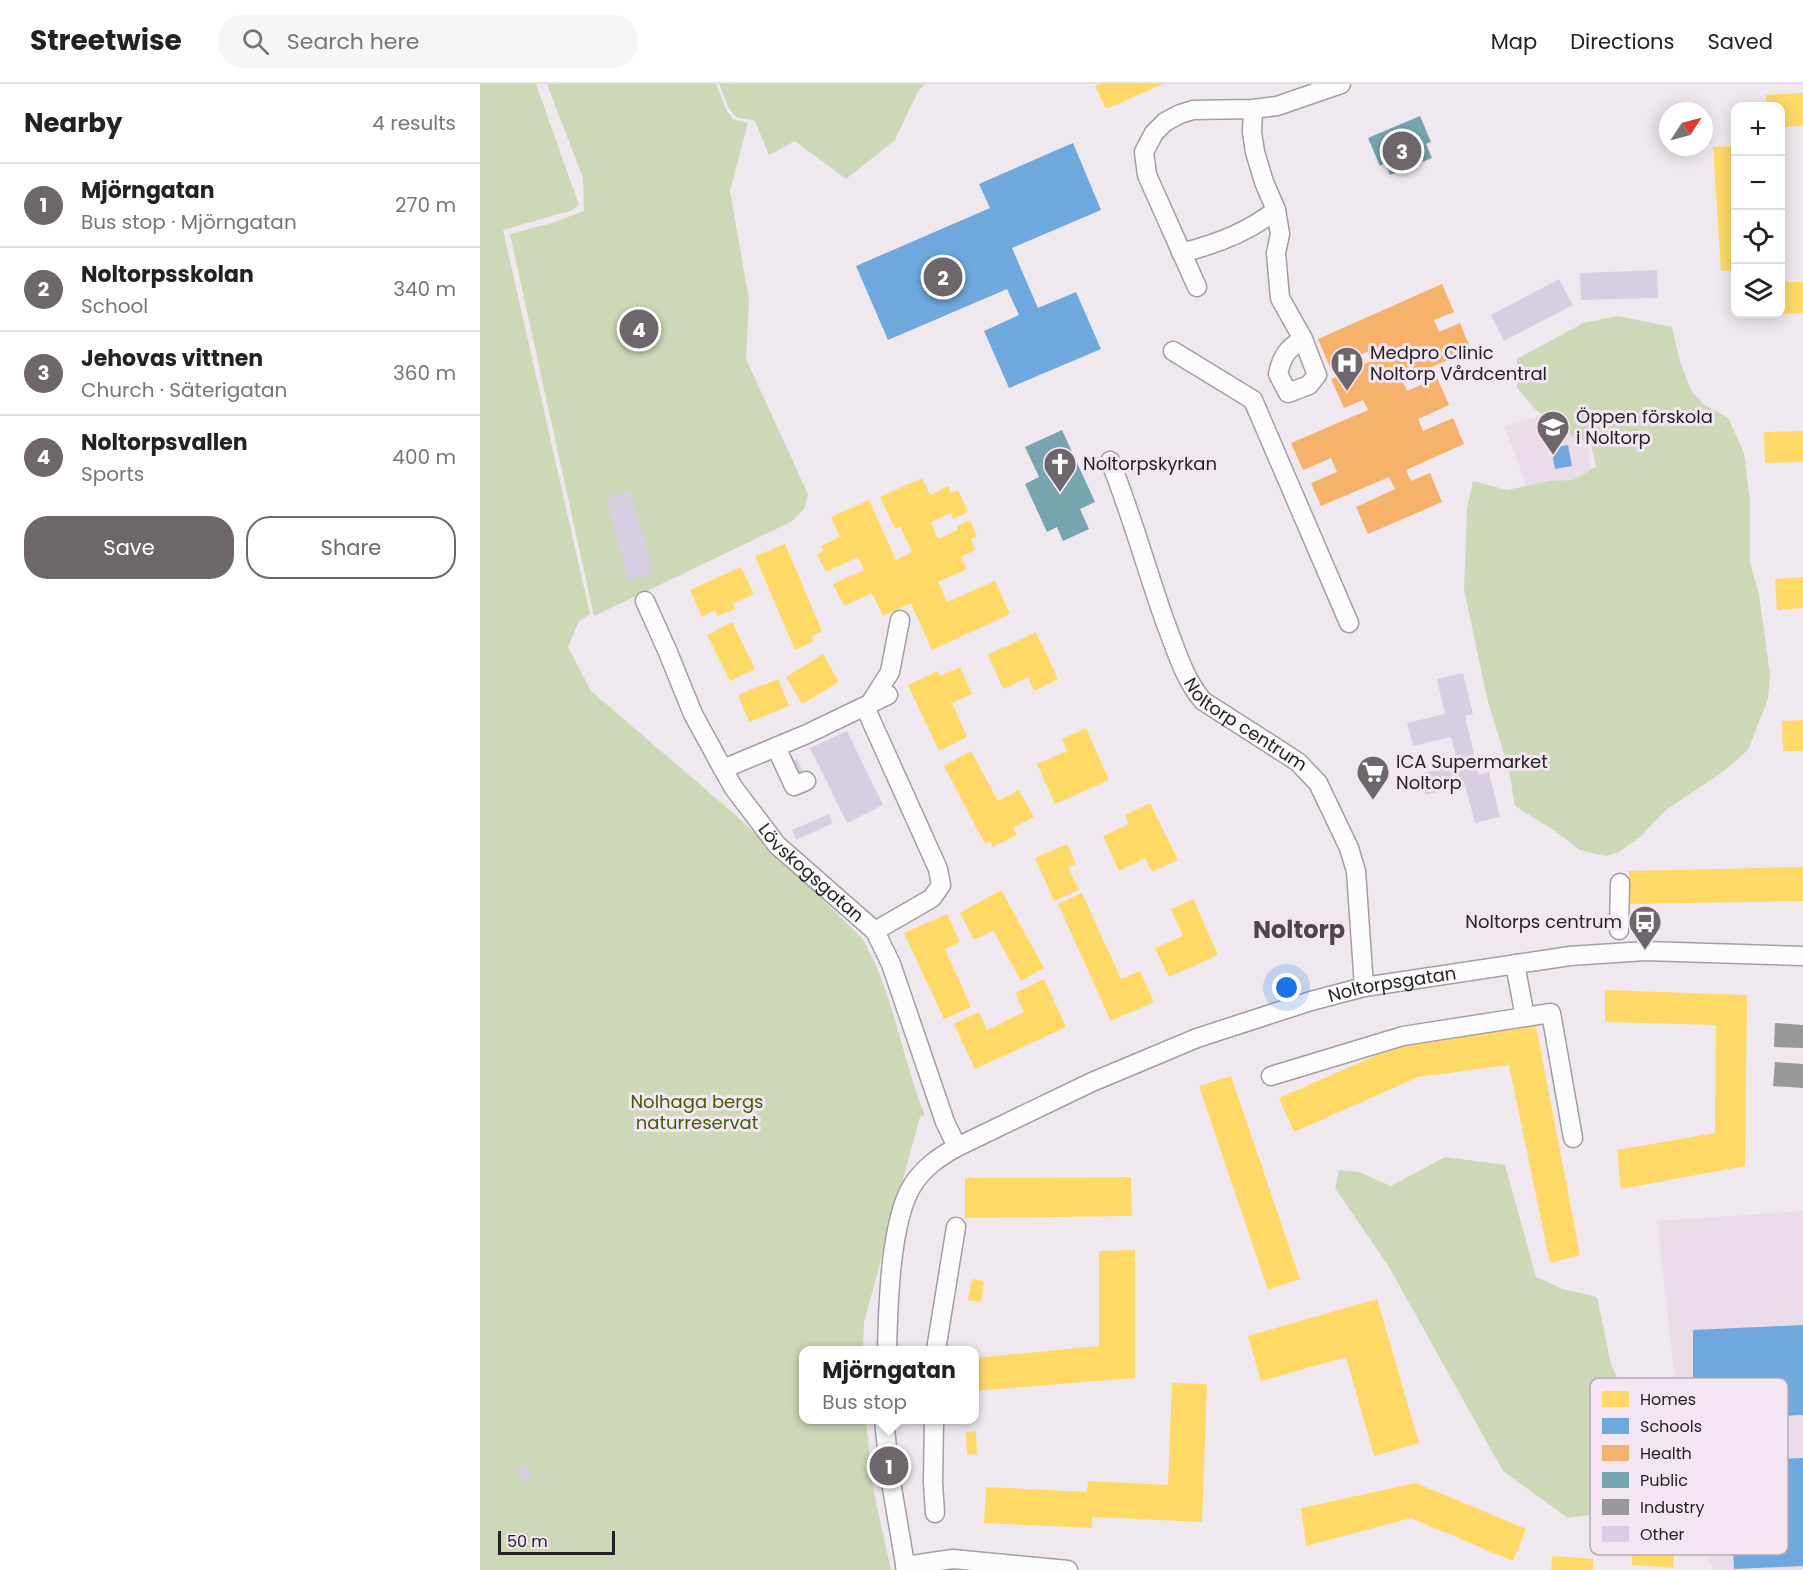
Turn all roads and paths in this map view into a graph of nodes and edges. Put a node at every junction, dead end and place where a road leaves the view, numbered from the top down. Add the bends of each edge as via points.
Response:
1 (1341, 84) edge
2 (1253, 109) junction
3 (1276, 210) junction
4 (1181, 253) junction
5 (1197, 287) dead end
6 (1303, 339) dead end
7 (1173, 351) dead end
8 (1110, 461) dead end
9 (645, 601) dead end
10 (900, 620) dead end
11 (1348, 623) dead end
12 (888, 695) dead end
13 (867, 705) junction
14 (776, 747) junction
15 (723, 769) junction
16 (806, 781) dead end
17 (1620, 883) dead end
18 (1619, 930) dead end
19 (875, 931) junction
20 (1803, 956) edge
21 (1515, 964) junction
22 (1364, 987) junction
23 (1525, 1017) junction
24 (1271, 1076) dead end
25 (1573, 1138) dead end
26 (957, 1147) junction
27 (956, 1227) dead end
28 (887, 1346) edge
29 (937, 1346) edge
30 (885, 1424) edge
31 (934, 1424) edge
32 (935, 1513) dead end
33 (906, 1568) edge
34 (1068, 1570) edge

1 - 2 street via 1277,106
2 - 3 street via 1255,152
2 - 4 street via 1193,110 1180,114 1154,133 1144,152 1147,175
3 - 4 street via 1262,222
3 - 6 street via 1280,298
4 - 5 street
7 - 11 street via 1253,400
8 - 22 street, Noltorp centrum via 1147,573 1194,690 1203,701 1298,762 1318,783 1356,871
9 - 15 street, Lövskogsgatan via 693,714
10 - 13 street via 890,672
12 - 13 street
13 - 14 street
13 - 19 street via 938,869 941,885 932,898
14 - 15 street
14 - 16 street via 794,786
15 - 19 street, Lövskogsgatan via 777,845
17 - 18 street
19 - 26 street, Lövskogsgatan via 891,963
20 - 21 street, Noltorpsgatan via 1646,951
21 - 22 street, Noltorpsgatan
21 - 23 street
22 - 26 street, Noltorpsgatan via 1197,1038 1092,1082
23 - 24 street via 1403,1036
23 - 25 street via 1551,1013
26 - 28 street, Noltorpsgatan via 938,1158 916,1181 904,1206 895,1243
27 - 29 street
30 - 33 street
31 - 32 street
33 - 34 street via 953,1558

